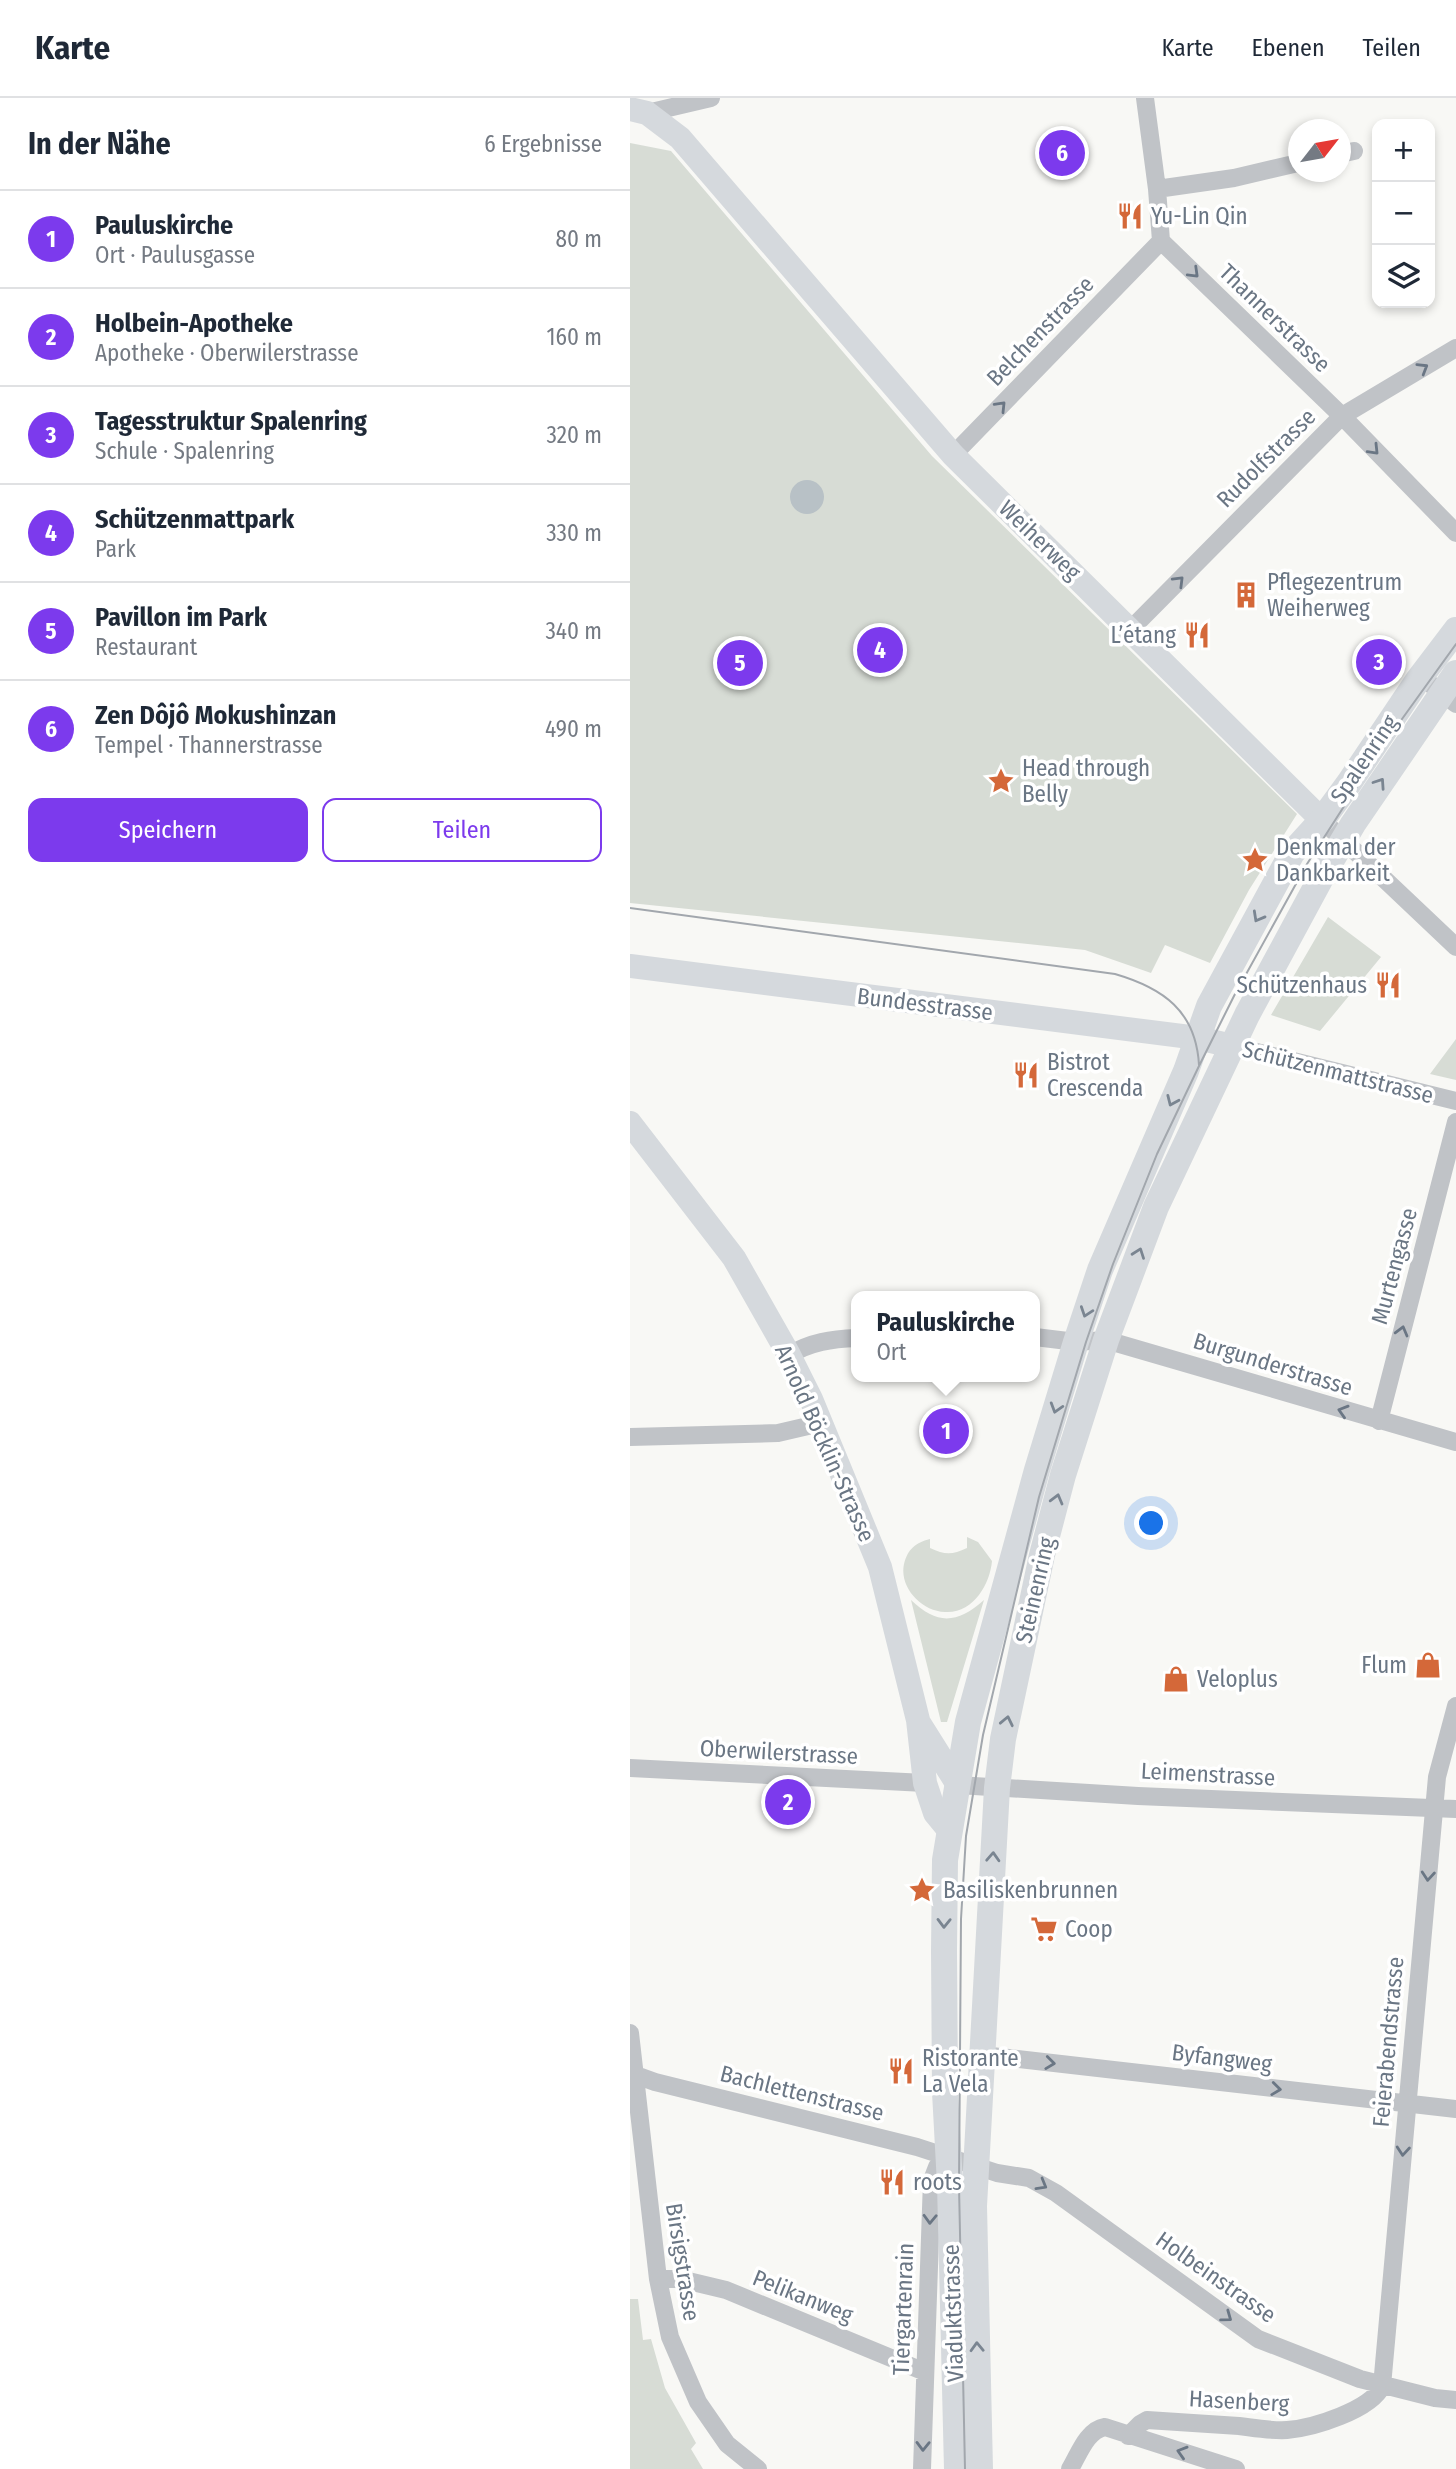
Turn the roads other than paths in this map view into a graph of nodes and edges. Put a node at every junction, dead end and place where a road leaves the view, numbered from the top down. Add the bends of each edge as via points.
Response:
1 (711, 98) edge
2 (1145, 98) edge
3 (639, 111) edge
4 (1288, 165) edge
5 (1157, 189) junction
6 (1161, 241) junction
7 (1456, 348) edge
8 (1342, 416) junction
9 (953, 455) junction
10 (1456, 533) edge
11 (1131, 629) junction
12 (1456, 630) edge
13 (1443, 686) edge
14 (1322, 820) junction
15 (1343, 840) junction
16 (1456, 947) edge
17 (630, 966) edge
18 (1217, 1042) junction
19 (1456, 1101) edge
20 (1456, 1122) edge
21 (630, 1123) edge
22 (851, 1338) edge
23 (1040, 1338) edge
24 (1106, 1340) junction
25 (1076, 1342) junction
26 (789, 1355) junction
27 (1379, 1421) junction
28 (821, 1423) junction
29 (630, 1437) edge
30 (1456, 1443) edge
31 (1456, 1706) edge
32 (918, 1720) junction
33 (630, 1768) edge
34 (925, 1783) junction
35 (958, 1785) junction
36 (997, 1788) junction
37 (1433, 1808) junction
38 (1456, 1809) edge
39 (949, 1830) junction
40 (630, 2033) edge
41 (983, 2055) junction
42 (632, 2073) edge
43 (1408, 2104) junction
44 (1456, 2109) edge
45 (963, 2162) junction
46 (658, 2279) junction
47 (925, 2372) junction
48 (1382, 2386) junction
49 (1456, 2400) edge
50 (967, 2415) junction
51 (1128, 2436) junction
52 (758, 2469) edge
53 (922, 2469) edge
54 (957, 2469) edge
55 (980, 2469) edge
56 (1070, 2469) edge
57 (1236, 2469) edge

1 - 3 street
2 - 5 street
3 - 9 street, Weiherweg via 680,138
4 - 5 street
5 - 6 street
6 -> 8 street, Thannerstrasse
9 -> 6 street, Belchenstrasse
8 -> 7 street, Rudolfstrasse
8 -> 10 street, Thannerstrasse
11 -> 8 street, Rudolfstrasse
9 - 11 street, Weiherweg
11 - 14 street, Weiherweg
12 - 13 main road, Spalenring
13 - 14 main road, Spalenring
15 -> 13 main road, Spalenring
14 - 15 street, Weiherweg
14 -> 18 main road, Spalenring via 1292,853 1209,1006
15 - 16 street, Weiherweg
15 - 18 main road, Spalenring
17 - 18 street, Bundesstrasse
18 - 19 street, Schützenmattstrasse
24 -> 18 main road, Steinenring
18 -> 25 main road, Steinenring via 1186,1072 1100,1270
27 -> 20 street, Murtengasse
21 - 26 street, Arnold Böcklin-Strasse via 734,1258
22 - 26 street via 810,1344
23 - 25 street, Burgunderstrasse
24 - 25 street, Burgunderstrasse
27 -> 24 street, Burgunderstrasse
36 -> 24 main road, Steinenring via 1042,1555
25 -> 35 main road, Steinenring via 968,1722
26 - 28 street, Arnold Böcklin-Strasse
27 - 30 street, Burgunderstrasse
28 - 29 street via 778,1433
28 - 32 street, Arnold Böcklin-Strasse via 880,1567
31 - 37 street, Feierabendstrasse
32 - 34 street, Arnold Böcklin-Strasse
32 - 35 street, Arnold Böcklin-Strasse
33 - 34 street, Oberwilerstrasse
34 - 39 street, Arnold Böcklin-Strasse via 935,1813
35 - 36 street, Leimenstrasse
35 - 39 main road, Steinenring
36 - 37 street, Leimenstrasse
41 -> 36 main road, Steinenring
37 - 38 street, Leimenstrasse
37 -> 43 street, Feierabendstrasse
39 -> 45 main road, Steinenring via 944,1951
40 - 42 street, Birsigstrasse
41 -> 43 street, Byfangweg
41 - 45 main road, Steinenring
42 - 45 street, Bachlettenstrasse
42 - 46 street, Birsigstrasse
43 - 44 street, Byfangweg
43 -> 48 street, Feierabendstrasse
45 -> 47 street, Tiergartenrain via 937,2167 932,2180
45 -> 48 street, Holbeinstrasse via 1029,2178 1056,2193 1258,2339
45 - 50 main road, Viaduktstrasse
46 - 47 street, Pelikanweg via 680,2279 726,2290
46 - 52 street, Birsigstrasse via 670,2337 698,2402 727,2444
47 -> 53 street, Tiergartenrain
48 - 49 street, Holbeinstrasse
48 - 51 street, Hasenberg via 1371,2400 1353,2410 1288,2430 1147,2420
50 - 54 main road, Viaduktstrasse
50 - 55 main road, Viaduktstrasse
51 - 56 street via 1098,2428
57 -> 51 street

